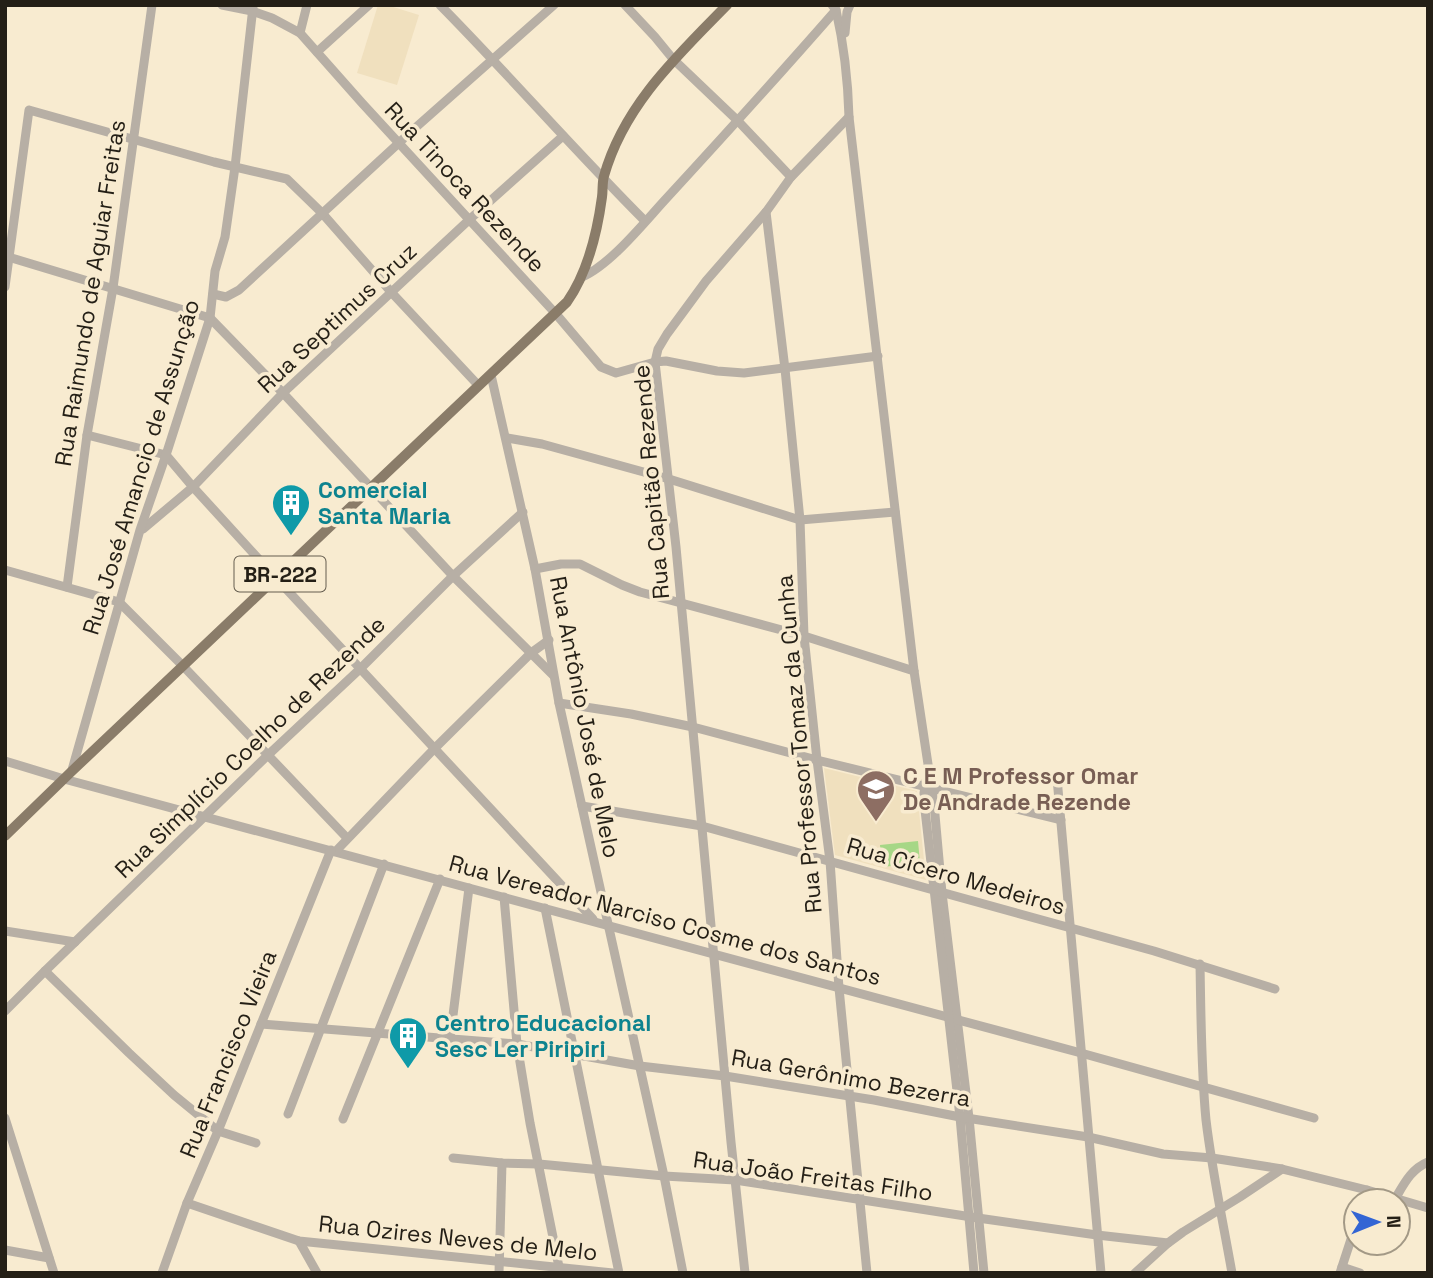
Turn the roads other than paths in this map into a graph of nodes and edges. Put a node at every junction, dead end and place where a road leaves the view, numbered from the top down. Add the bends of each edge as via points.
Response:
1 (152, 5) edge
2 (222, 5) edge
3 (307, 5) edge
4 (369, 5) edge
5 (440, 5) edge
6 (554, 5) edge
7 (625, 5) edge
8 (727, 5) edge
9 (850, 5) edge
10 (834, 7) edge
11 (252, 8) edge
12 (300, 33) junction
13 (844, 46) junction
14 (317, 52) junction
15 (494, 60) junction
16 (673, 60) junction
17 (849, 117) junction
18 (738, 121) junction
19 (563, 136) junction
20 (132, 139) junction
21 (399, 143) junction
22 (235, 167) junction
23 (791, 177) junction
24 (603, 179) junction
25 (766, 212) junction
26 (322, 214) junction
27 (470, 219) junction
28 (645, 221) junction
29 (7, 257) edge
30 (582, 277) junction
31 (5, 286) edge
32 (113, 288) junction
33 (392, 293) junction
34 (213, 294) junction
35 (556, 314) junction
36 (210, 318) junction
37 (878, 356) junction
38 (655, 362) junction
39 (785, 369) junction
40 (491, 374) junction
41 (478, 385) junction
42 (283, 393) junction
43 (87, 435) junction
44 (507, 438) junction
45 (166, 455) junction
46 (669, 479) junction
47 (193, 486) junction
48 (370, 488) junction
49 (523, 512) junction
50 (895, 512) junction
51 (800, 520) junction
52 (141, 530) junction
53 (535, 569) junction
54 (5, 570) edge
55 (453, 576) junction
56 (276, 578) junction
57 (67, 587) junction
58 (119, 602) junction
59 (682, 604) junction
60 (804, 636) junction
61 (549, 640) junction
62 (531, 653) junction
63 (183, 666) junction
64 (361, 668) junction
65 (914, 671) junction
66 (554, 677) junction
67 (559, 703) junction
68 (693, 727) junction
69 (434, 749) junction
70 (268, 754) junction
71 (817, 760) junction
72 (5, 761) edge
73 (68, 775) junction
74 (1057, 778) dead end
75 (928, 787) junction
76 (582, 806) junction
77 (205, 816) junction
78 (1061, 820) junction
79 (702, 826) junction
80 (5, 836) edge
81 (347, 838) junction
82 (334, 851) junction
83 (830, 861) junction
84 (384, 864) junction
85 (440, 879) junction
86 (469, 888) junction
87 (938, 892) junction
88 (504, 897) junction
89 (545, 908) junction
90 (594, 921) junction
91 (608, 925) junction
92 (1070, 928) junction
93 (6, 932) edge
94 (75, 942) junction
95 (713, 954) junction
96 (1200, 964) junction
97 (45, 971) junction
98 (839, 988) junction
99 (1275, 989) dead end
100 (5, 1011) edge
101 (952, 1018) junction
102 (261, 1024) junction
103 (321, 1030) junction
104 (378, 1034) junction
105 (450, 1039) junction
106 (517, 1044) junction
107 (1082, 1053) junction
108 (576, 1054) junction
109 (640, 1066) junction
110 (725, 1076) junction
111 (1204, 1087) junction
112 (850, 1096) junction
113 (288, 1114) dead end
114 (964, 1117) junction
115 (5, 1118) edge
116 (1314, 1118) dead end
117 (343, 1119) dead end
118 (218, 1131) junction
119 (1088, 1137) junction
120 (256, 1143) dead end
121 (13, 1144) junction
122 (5, 1152) edge
123 (453, 1158) dead end
124 (1212, 1158) junction
125 (1428, 1162) edge
126 (502, 1163) junction
127 (539, 1164) junction
128 (1282, 1169) junction
129 (598, 1171) junction
130 (664, 1176) junction
131 (735, 1180) junction
132 (1352, 1187) edge
133 (1402, 1187) edge
134 (860, 1199) junction
135 (187, 1203) junction
136 (1219, 1210) junction
137 (974, 1218) junction
138 (1097, 1235) junction
139 (299, 1241) junction
140 (1168, 1243) junction
141 (5, 1250) edge
142 (499, 1261) junction
143 (52, 1266) edge
144 (558, 1267) junction
145 (1341, 1270) edge
146 (63, 1272) edge
147 (162, 1273) edge
148 (317, 1273) edge
149 (499, 1273) edge
150 (613, 1273) edge
151 (619, 1273) edge
152 (683, 1273) edge
153 (745, 1273) edge
154 (867, 1273) edge
155 (975, 1273) edge
156 (984, 1273) edge
157 (1101, 1273) edge
158 (1135, 1273) edge
159 (1232, 1273) edge
160 (1360, 1273) edge

1 - 20 street, Rua Raimundo de Aguiar Freitas
2 - 11 street
3 - 12 street
4 - 14 street
5 - 15 street
6 - 15 street
7 - 16 street
8 - 16 main road, BR-222
9 - 13 street
10 - 13 street
10 - 18 street
11 - 12 street
11 - 22 street, Rua José Amancio de Assunção
12 - 14 street, Rua Tinoca Rezende
13 - 17 street
14 - 21 street, Rua Tinoca Rezende
15 - 19 street
15 - 21 street
16 - 18 street
16 - 24 main road, BR-222 via 632,113
17 - 23 street, Rua Capitão Rezende
17 - 37 street
18 - 23 street
18 - 28 street
19 - 24 street
19 - 27 street, Rua Septimus Cruz
20 - 22 street
20 - 29 street via 29,110
20 - 32 street, Rua Raimundo de Aguiar Freitas
21 - 26 street
21 - 27 street, Rua Tinoca Rezende
22 - 26 street via 287,178
22 - 34 street, Rua José Amancio de Assunção
23 - 25 street, Rua Capitão Rezende
24 - 28 street
24 - 30 main road, BR-222
25 - 38 street, Rua Capitão Rezende via 706,281 660,344
25 - 39 street, Rua Professor Tomaz da Cunha
26 - 33 street
26 - 34 street via 231,295
27 - 33 street, Rua Septimus Cruz
27 - 35 street, Rua Tinoca Rezende
28 - 30 street via 604,263
29 - 31 street
29 - 32 street
30 - 35 main road, BR-222
32 - 36 street
32 - 43 street, Rua Raimundo de Aguiar Freitas
33 - 41 street
33 - 42 street, Rua Septimus Cruz
34 - 36 street, Rua José Amancio de Assunção
35 - 38 street, Rua Tinoca Rezende via 601,367 616,373
35 - 40 main road, BR-222
36 - 42 street
36 - 45 street, Rua José Amancio de Assunção
37 - 39 street
37 - 50 street
38 - 39 street via 732,373
38 - 46 street, Rua Capitão Rezende
39 - 51 street, Rua Professor Tomaz da Cunha
40 - 41 main road, BR-222
40 - 44 street, Rua Antônio José de Melo
41 - 48 main road, BR-222
42 - 47 street, Rua Septimus Cruz
42 - 48 street
43 - 45 street
43 - 57 street, Rua Raimundo de Aguiar Freitas
44 - 46 street
44 - 49 street, Rua Antônio José de Melo
45 - 47 street
45 - 52 street, Rua José Amancio de Assunção
46 - 51 street
46 - 59 street, Rua Capitão Rezende
47 - 52 street, Rua Septimus Cruz
47 - 56 street
48 - 55 street
48 - 56 main road, BR-222
49 - 53 street, Rua Antônio José de Melo
49 - 55 street, Rua Simplício Coelho de Rezende
50 - 51 street
50 - 65 street
51 - 60 street, Rua Professor Tomaz da Cunha
52 - 58 street, Rua José Amancio de Assunção
53 - 59 street via 580,564 622,585
53 - 61 street, Rua Antônio José de Melo
54 - 57 street
55 - 62 street
55 - 64 street, Rua Simplício Coelho de Rezende
56 - 63 main road, BR-222
56 - 64 street
57 - 58 street
58 - 63 street
58 - 73 street, Rua José Amancio de Assunção
59 - 60 street
59 - 68 street, Rua Capitão Rezende
60 - 65 street
60 - 71 street, Rua Professor Tomaz da Cunha
61 - 62 street, Rua Francisco Vieira
61 - 66 street, Rua Antônio José de Melo
62 - 66 street
62 - 69 street, Rua Francisco Vieira
63 - 70 street
63 - 73 main road, BR-222
64 - 69 street
64 - 70 street, Rua Simplício Coelho de Rezende
65 - 75 street
66 - 67 street, Rua Antônio José de Melo
67 - 68 street
67 - 76 street, Rua Antônio José de Melo
68 - 71 street
68 - 79 street, Rua Capitão Rezende
69 - 81 street, Rua Francisco Vieira
69 - 90 street
70 - 77 street, Rua Simplício Coelho de Rezende
70 - 81 street
71 - 75 street
71 - 83 street, Rua Professor Tomaz da Cunha
72 - 73 street, Rua Vereador Narciso Cosme dos Santos
73 - 77 street, Rua Vereador Narciso Cosme dos Santos
73 - 80 main road, BR-222
74 - 78 street
75 - 78 street
75 - 87 street via 925,810
76 - 79 street, Rua Cícero Medeiros
76 - 91 street, Rua Antônio José de Melo
77 - 82 street, Rua Vereador Narciso Cosme dos Santos
77 - 94 street, Rua Simplício Coelho de Rezende
78 - 92 street
79 - 83 street, Rua Cícero Medeiros
79 - 95 street, Rua Capitão Rezende
81 - 82 street, Rua Francisco Vieira
82 - 84 street, Rua Vereador Narciso Cosme dos Santos
82 - 102 street, Rua Francisco Vieira
83 - 87 street, Rua Cícero Medeiros
83 - 98 street, Rua Professor Tomaz da Cunha
84 - 85 street, Rua Vereador Narciso Cosme dos Santos
84 - 103 street
85 - 86 street, Rua Vereador Narciso Cosme dos Santos
85 - 104 street
86 - 88 street, Rua Vereador Narciso Cosme dos Santos
86 - 105 street
87 - 92 street, Rua Cícero Medeiros
87 - 101 street
88 - 89 street, Rua Vereador Narciso Cosme dos Santos
88 - 106 street
89 - 90 street, Rua Vereador Narciso Cosme dos Santos
89 - 108 street
90 - 91 street, Rua Vereador Narciso Cosme dos Santos
91 - 95 street, Rua Vereador Narciso Cosme dos Santos
91 - 109 street, Rua Antônio José de Melo
92 - 96 street, Rua Cícero Medeiros
92 - 107 street
93 - 94 street
94 - 97 street, Rua Simplício Coelho de Rezende
95 - 98 street, Rua Vereador Narciso Cosme dos Santos
95 - 110 street, Rua Capitão Rezende
96 - 99 street, Rua Cícero Medeiros
96 - 111 street
97 - 100 street, Rua Simplício Coelho de Rezende
97 - 118 street via 174,1096
98 - 101 street, Rua Vereador Narciso Cosme dos Santos
98 - 112 street, Rua Professor Tomaz da Cunha
101 - 107 street, Rua Vereador Narciso Cosme dos Santos
101 - 114 street
102 - 103 street, Rua Gerônimo Bezerra
102 - 118 street, Rua Francisco Vieira
103 - 104 street, Rua Gerônimo Bezerra
103 - 113 street
104 - 105 street, Rua Gerônimo Bezerra
104 - 117 street
105 - 106 street, Rua Gerônimo Bezerra
106 - 108 street, Rua Gerônimo Bezerra
106 - 127 street
107 - 111 street, Rua Vereador Narciso Cosme dos Santos
107 - 119 street
108 - 109 street, Rua Gerônimo Bezerra
108 - 129 street
109 - 110 street, Rua Gerônimo Bezerra
109 - 130 street, Rua Antônio José de Melo
110 - 112 street, Rua Gerônimo Bezerra
110 - 131 street, Rua Capitão Rezende
111 - 116 street, Rua Vereador Narciso Cosme dos Santos
111 - 124 street
112 - 114 street, Rua Gerônimo Bezerra
112 - 134 street, Rua Professor Tomaz da Cunha
114 - 119 street, Rua Gerônimo Bezerra
114 - 137 street
115 - 121 street
118 - 120 street
118 - 135 street, Rua Francisco Vieira
119 - 124 street, Rua Gerônimo Bezerra via 1163,1154
119 - 138 street
121 - 122 street
121 - 143 street
123 - 126 street, Rua João Freitas Filho
124 - 128 street, Rua Gerônimo Bezerra
124 - 136 street
125 - 133 street
126 - 127 street, Rua João Freitas Filho
126 - 142 street
127 - 129 street, Rua João Freitas Filho
127 - 144 street
128 - 132 street, Rua Gerônimo Bezerra
128 - 136 street
129 - 130 street, Rua João Freitas Filho
129 - 151 street
130 - 131 street, Rua João Freitas Filho
130 - 152 street, Rua Antônio José de Melo
131 - 134 street, Rua João Freitas Filho
131 - 153 street, Rua Capitão Rezende
134 - 137 street, Rua João Freitas Filho
134 - 154 street, Rua Professor Tomaz da Cunha
135 - 139 street, Rua Ozires Neves de Melo
135 - 147 street, Rua Francisco Vieira
136 - 140 street
136 - 159 street
137 - 138 street, Rua João Freitas Filho
137 - 155 street
137 - 156 street
138 - 140 street, Rua João Freitas Filho
138 - 157 street
139 - 142 street, Rua Ozires Neves de Melo
139 - 148 street
140 - 158 street
141 - 143 street
142 - 144 street, Rua Ozires Neves de Melo
142 - 149 street
143 - 146 street
144 - 150 street, Rua Ozires Neves de Melo
145 - 160 street

